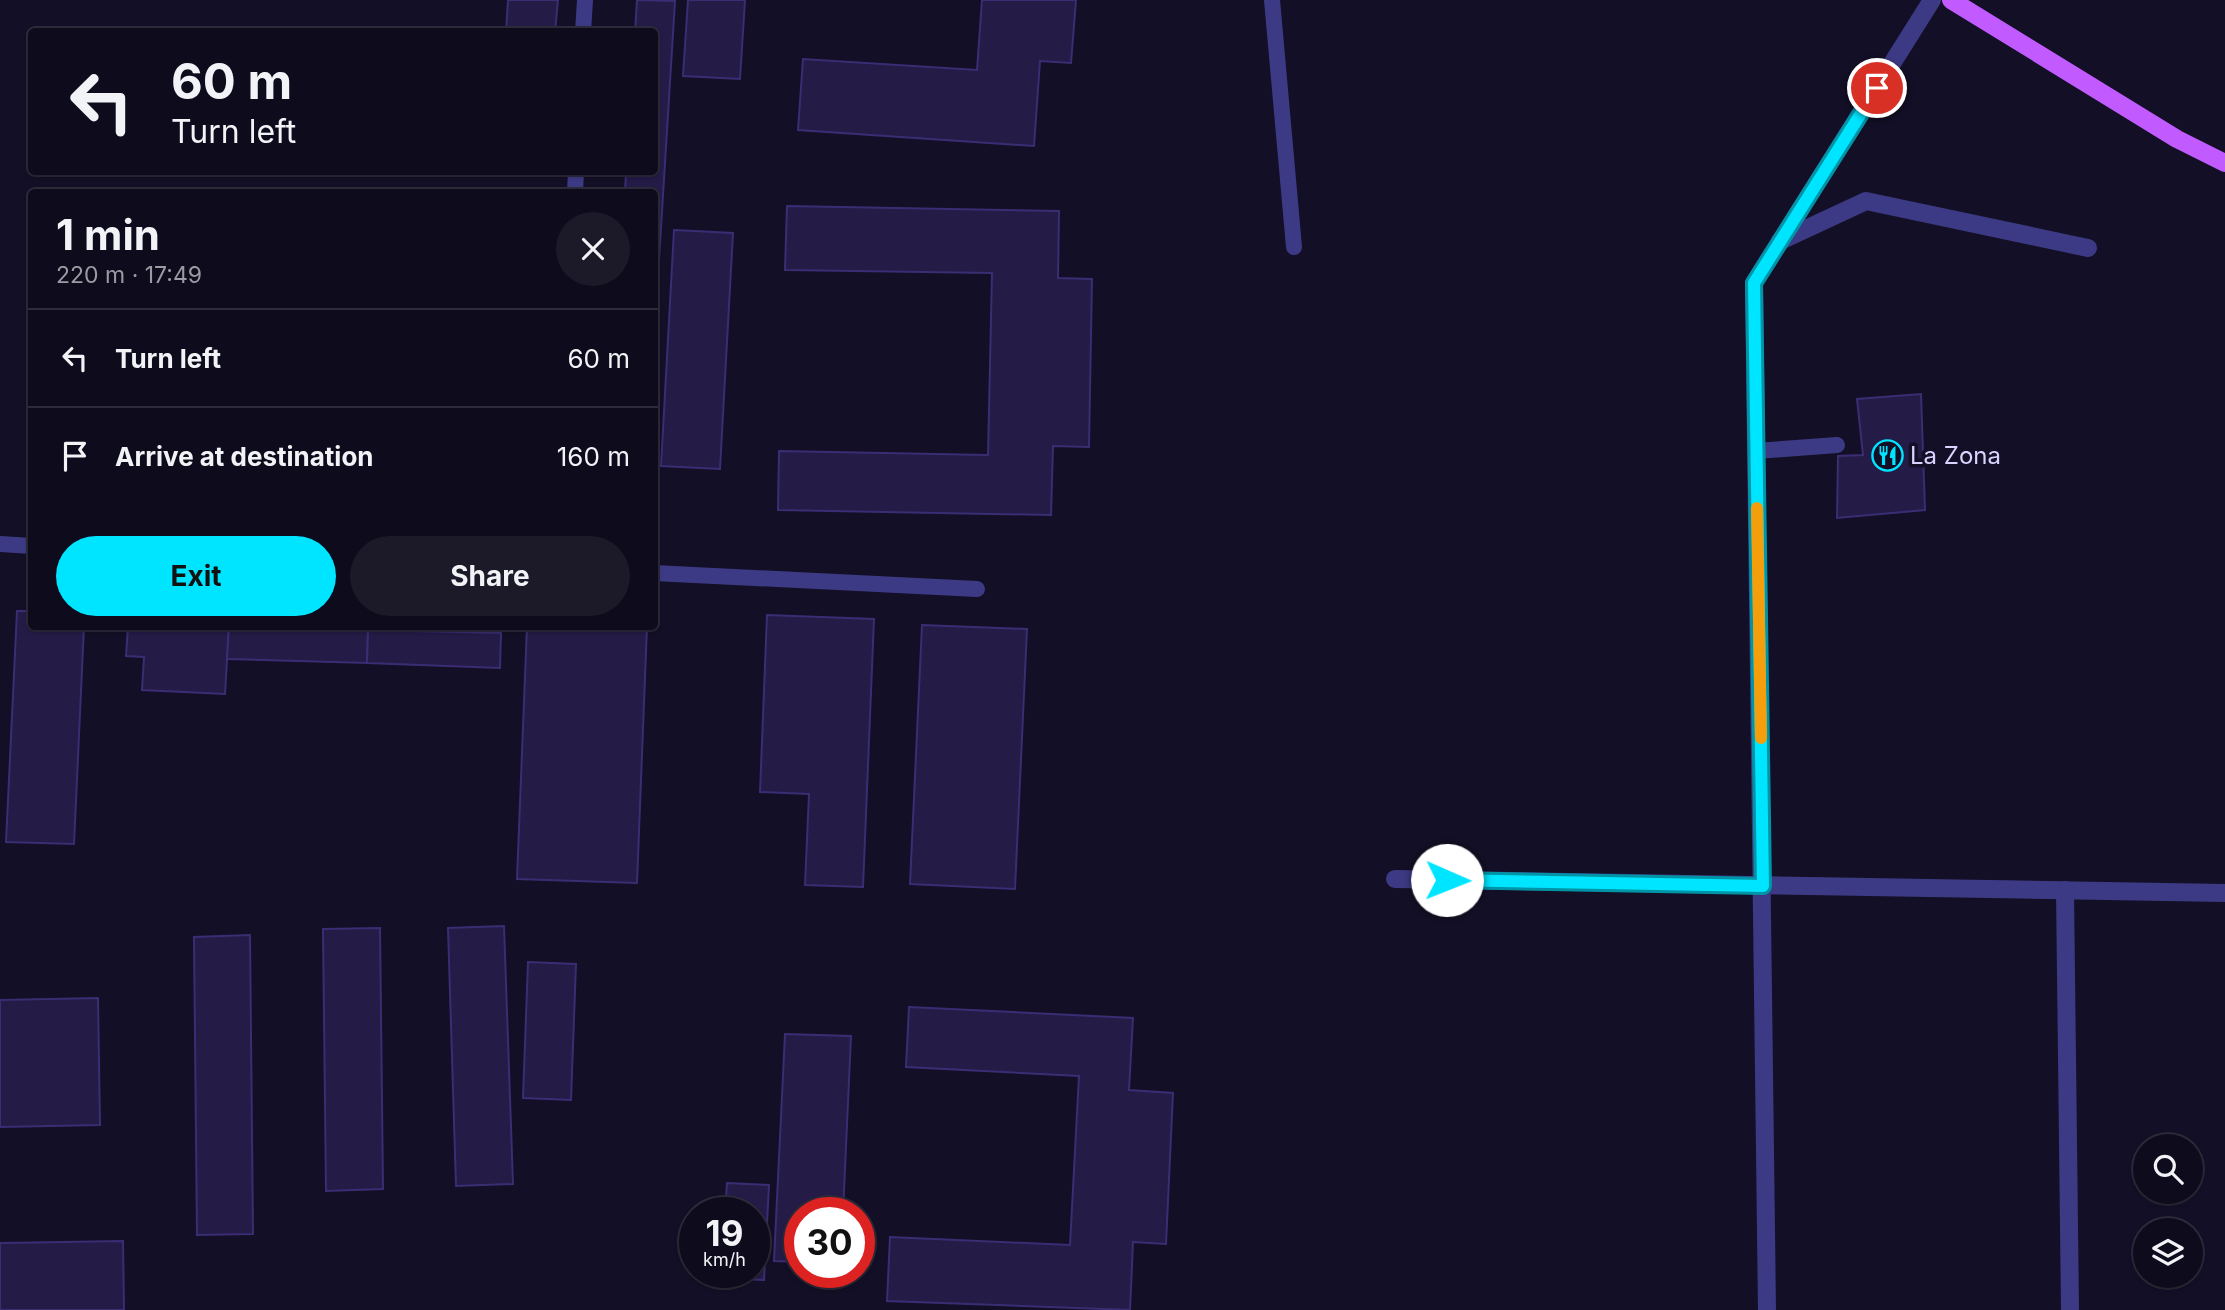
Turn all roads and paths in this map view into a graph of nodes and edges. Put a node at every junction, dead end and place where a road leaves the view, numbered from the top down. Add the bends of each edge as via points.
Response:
1 (585, 0) edge
2 (1272, 0) edge
3 (1932, 0) edge
4 (1951, 0) edge
5 (583, 28) edge
6 (2225, 163) edge
7 (1780, 241) junction
8 (1294, 247) dead end
9 (2088, 248) dead end
10 (1836, 445) dead end
11 (1756, 451) junction
12 (0, 544) edge
13 (28, 546) edge
14 (658, 573) edge
15 (977, 589) dead end
16 (1395, 879) dead end
17 (1763, 886) junction
18 (2065, 890) junction
19 (2225, 894) edge
20 (1768, 1310) edge
21 (2070, 1310) edge

1 - 5 lane
2 - 8 lane
3 - 7 street
4 - 6 main road via 2177,139
7 - 9 street via 1866,201
7 - 11 street via 1754,283
10 - 11 lane
11 - 17 street
12 - 13 lane
14 - 15 lane
16 - 17 street
17 - 18 street
17 - 20 street
18 - 19 street
18 - 21 street

